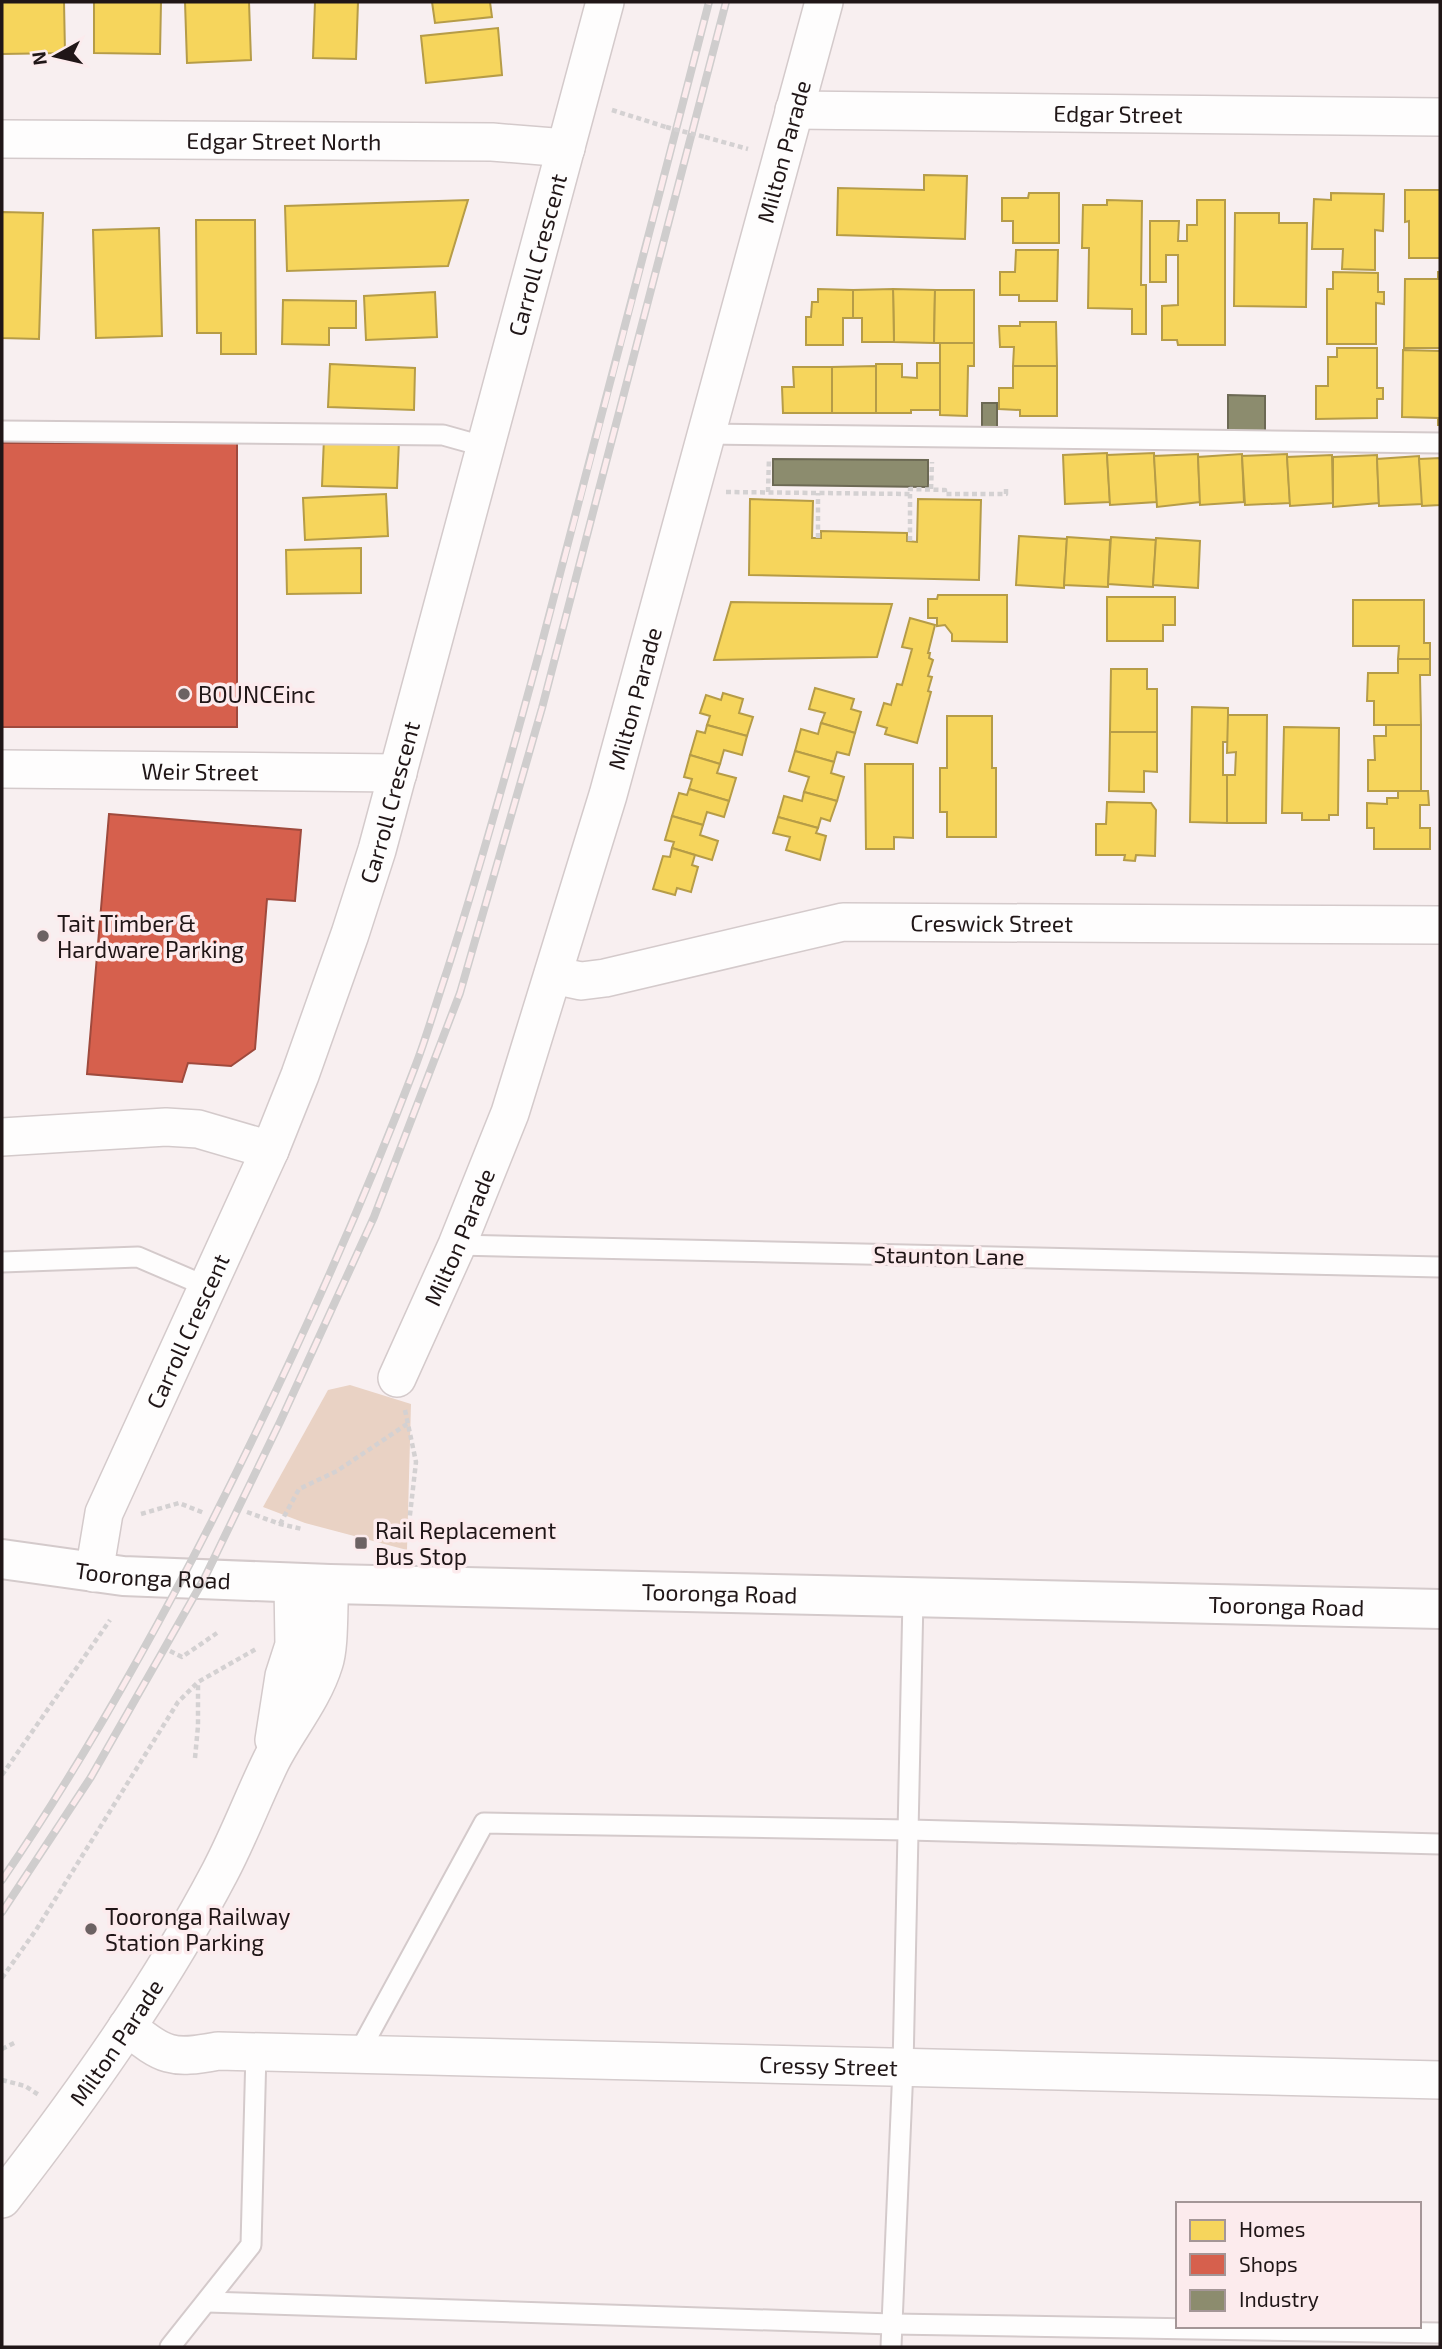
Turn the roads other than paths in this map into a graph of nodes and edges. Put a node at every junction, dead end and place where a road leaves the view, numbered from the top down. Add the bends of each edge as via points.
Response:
1 (605, 2) edge
2 (824, 2) edge
3 (794, 110) junction
4 (1440, 117) edge
5 (2, 139) edge
6 (566, 148) junction
7 (2, 431) edge
8 (705, 434) junction
9 (1440, 443) edge
10 (486, 447) junction
11 (2, 769) edge
12 (398, 773) junction
13 (1440, 925) edge
14 (553, 975) junction
15 (2, 1137) edge
16 (270, 1150) junction
17 (457, 1245) junction
18 (2, 1262) edge
19 (1440, 1267) edge
20 (208, 1287) junction
21 (400, 1390) road end
22 (2, 1559) edge
23 (94, 1573) junction
24 (311, 1583) junction
25 (913, 1598) junction
26 (1440, 1609) edge
27 (909, 1830) junction
28 (1440, 1843) edge
29 (134, 2017) junction
30 (256, 2052) junction
31 (358, 2054) junction
32 (903, 2067) junction
33 (1440, 2080) edge
34 (2, 2199) edge
35 (207, 2302) junction
36 (892, 2324) junction
37 (1440, 2333) edge
38 (170, 2347) edge
39 (891, 2347) edge

1 - 6 street, Carroll Crescent
2 - 3 street, Milton Parade
3 - 4 street, Edgar Street
3 - 8 street, Milton Parade
5 - 6 street, Edgar Street North via 492,142
6 - 10 street, Carroll Crescent
7 - 10 lane via 443,435
8 - 9 lane
8 - 14 street, Milton Parade via 608,795
10 - 12 street, Carroll Crescent
11 - 12 street, Weir Street
12 - 16 street, Carroll Crescent via 350,934
13 - 14 street, Creswick Street via 843,922 605,978 581,981
14 - 17 street, Milton Parade via 510,1112
15 - 16 street via 187,1128
16 - 20 street, Carroll Crescent
17 - 19 lane, Staunton Lane
17 - 21 street, Milton Parade
18 - 20 lane via 138,1257
20 - 23 street, Carroll Crescent via 104,1513
22 - 23 main road, Tooronga Road
23 - 24 main road, Tooronga Road
24 - 25 main road, Tooronga Road
24 - 29 street, Milton Parade via 284,1676 271,1762 219,1874
25 - 26 main road, Tooronga Road
25 - 27 lane
27 - 28 lane
27 - 31 lane via 484,1823
27 - 32 lane
29 - 30 street, Cressy Street via 151,2045 170,2055
29 - 34 street, Milton Parade
30 - 31 street, Cressy Street
30 - 35 lane via 251,2245
31 - 32 street, Cressy Street
32 - 33 street, Cressy Street
32 - 36 lane
35 - 36 lane
35 - 38 lane
36 - 37 lane
36 - 39 lane

